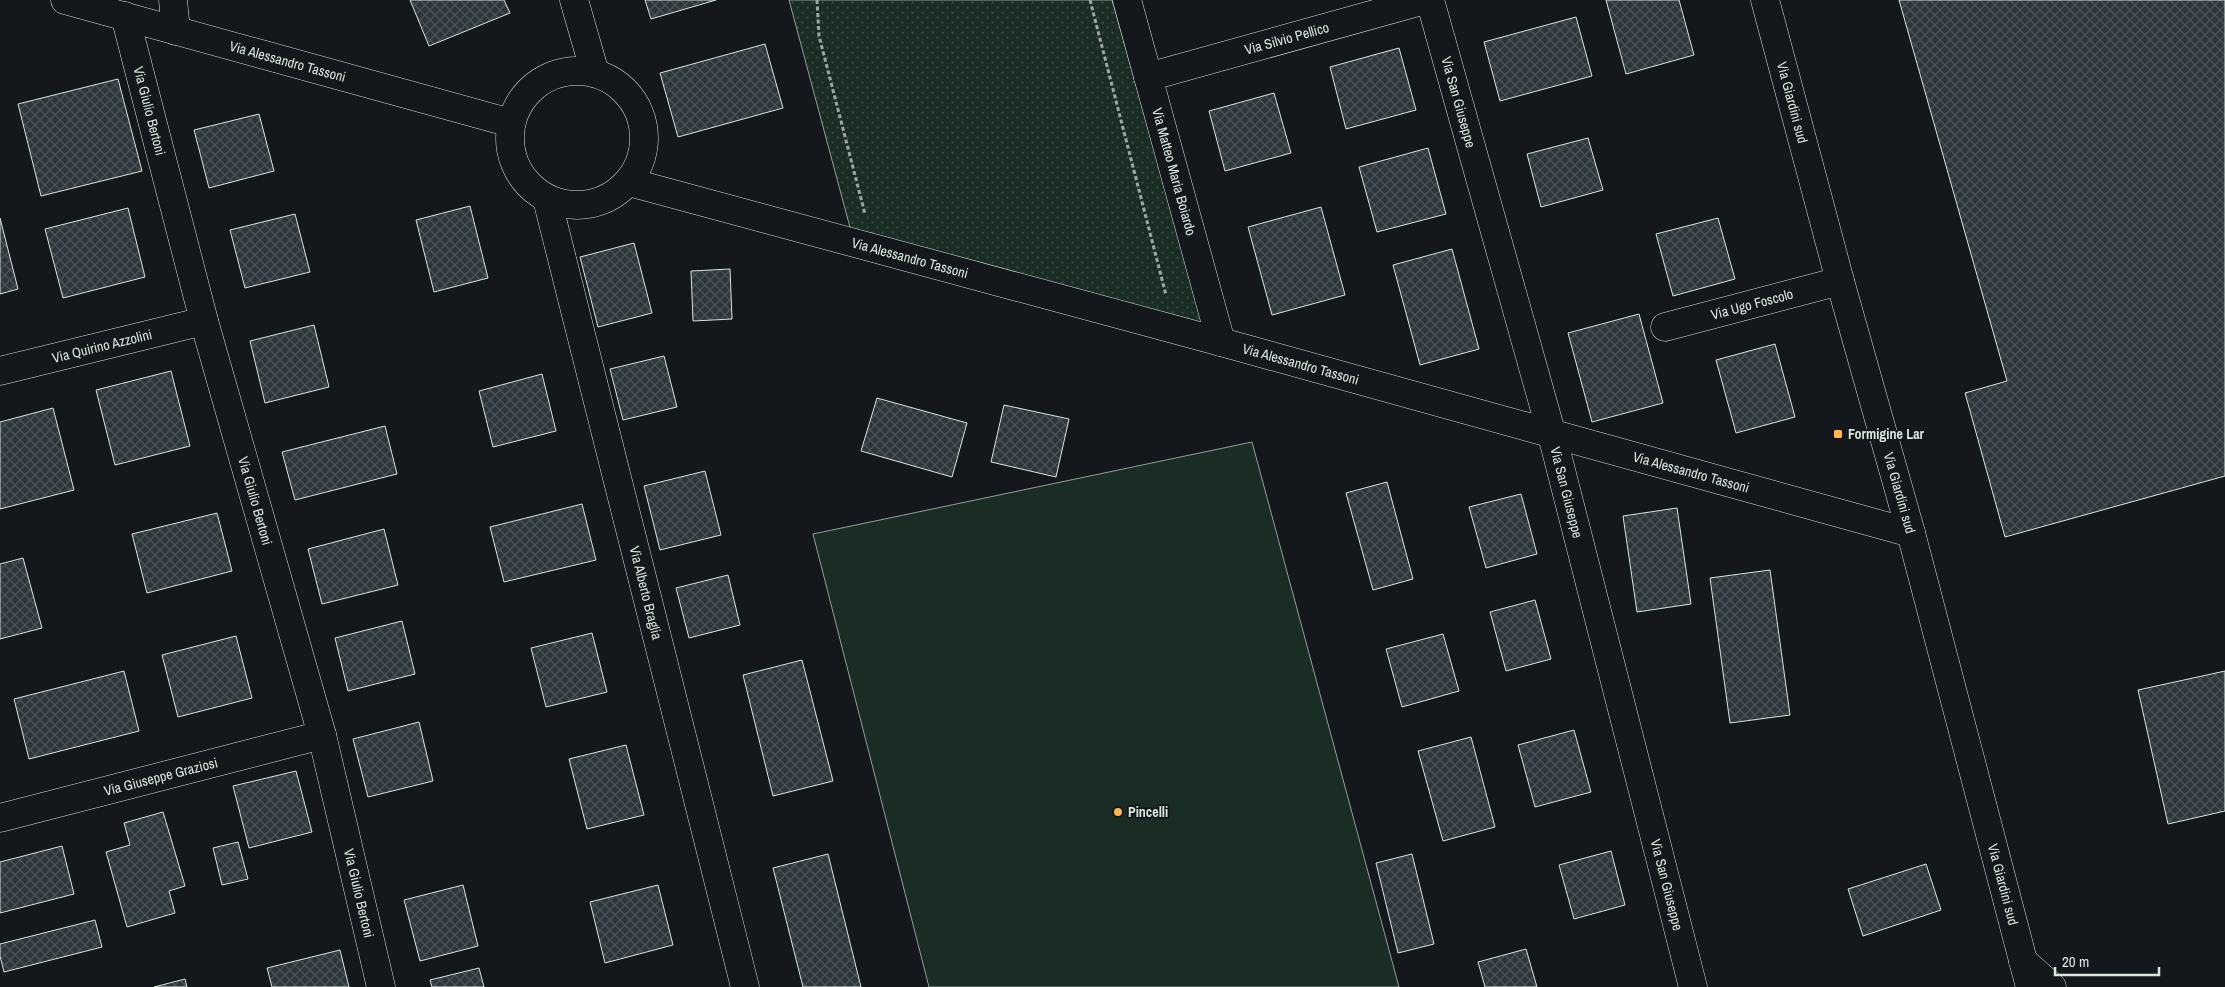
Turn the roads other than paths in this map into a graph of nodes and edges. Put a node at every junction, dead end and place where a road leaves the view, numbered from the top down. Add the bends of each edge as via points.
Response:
1 (65, 0) edge
2 (174, 0) edge
3 (1127, 0) edge
4 (1425, 0) edge
5 (1430, 0) edge
6 (1765, 0) edge
7 (577, 12) edge
8 (125, 16) junction
9 (176, 31) junction
10 (584, 72) junction
11 (1148, 76) junction
12 (511, 123) junction
13 (642, 159) junction
14 (629, 182) junction
15 (690, 198) junction
16 (547, 199) junction
17 (1840, 281) junction
18 (204, 321) junction
19 (1665, 327) dead end
20 (1221, 342) junction
21 (0, 371) edge
22 (1552, 435) junction
23 (1911, 533) junction
24 (322, 735) junction
25 (0, 818) edge
26 (2026, 974) edge
27 (381, 987) edge
28 (745, 987) edge
29 (1693, 987) edge
30 (2052, 987) edge

1 - 8 street, Via Alessandro Tassoni
2 - 9 street
3 - 11 street, Via Matteo Maria Boiardo
4 - 11 street, Via Silvio Pellico
5 - 22 street, Via San Giuseppe
6 - 17 street, Via Giardini sud
7 - 10 street
8 - 9 street, Via Alessandro Tassoni
8 - 18 street, Via Giulio Bertoni
9 - 12 street, Via Alessandro Tassoni
10 - 12 street via 551,77 533,87
10 - 13 street via 615,82 631,97 641,116 645,137
11 - 20 street, Via Matteo Maria Boiardo
12 - 16 street via 510,146 516,168 529,186
13 - 14 street
13 - 15 street, Via Alessandro Tassoni
14 - 15 street, Via Alessandro Tassoni
14 - 16 street via 612,196 591,205 568,206
15 - 20 street, Via Alessandro Tassoni
16 - 28 street, Via Alberto Braglia
17 - 19 street, Via Ugo Foscolo
17 - 23 street, Via Giardini sud
18 - 21 street, Via Quirino Azzolini
18 - 24 street, Via Giulio Bertoni
20 - 22 street, Via Alessandro Tassoni
22 - 23 street, Via Alessandro Tassoni
22 - 29 street, Via San Giuseppe
23 - 26 street, Via Giardini sud
24 - 25 street, Via Giuseppe Graziosi
24 - 27 street, Via Giulio Bertoni
26 - 30 street

